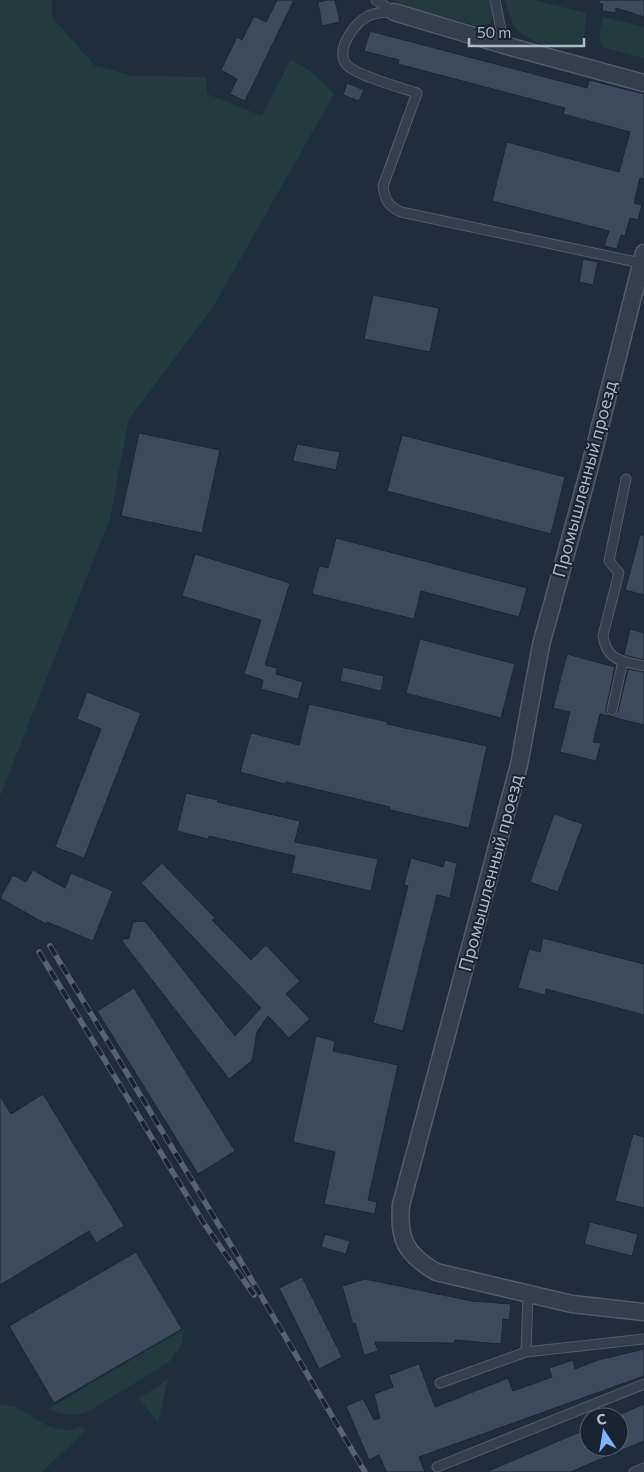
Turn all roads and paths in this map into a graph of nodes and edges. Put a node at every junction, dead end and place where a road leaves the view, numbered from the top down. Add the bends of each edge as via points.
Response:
1 (376, 0) edge
2 (495, 0) edge
3 (394, 12) junction
4 (504, 45) junction
5 (644, 82) edge
6 (642, 258) edge
7 (626, 479) dead end
8 (624, 661) junction
9 (644, 666) edge
10 (612, 710) dead end
11 (528, 1294) junction
12 (644, 1312) edge
13 (644, 1339) edge
14 (526, 1352) junction
15 (440, 1383) dead end
16 (644, 1384) edge
17 (437, 1467) dead end
18 (644, 1468) edge
19 (634, 1472) edge

1 - 3 lane
2 - 4 lane
3 - 4 street
3 - 6 lane via 378,12 356,26 346,42 343,55 346,64 356,72 417,93 383,186 384,198 390,207 402,212
4 - 5 street
6 - 11 street, Промышленный проезд via 541,645 519,765 401,1205 399,1224 404,1243 417,1261 436,1272
7 - 8 lane via 609,561 619,573 603,635 604,646 610,654
8 - 9 lane
8 - 10 lane
11 - 12 street, Промышленный проезд via 572,1304
11 - 14 lane
13 - 14 lane
14 - 15 lane
16 - 17 lane
18 - 19 lane

